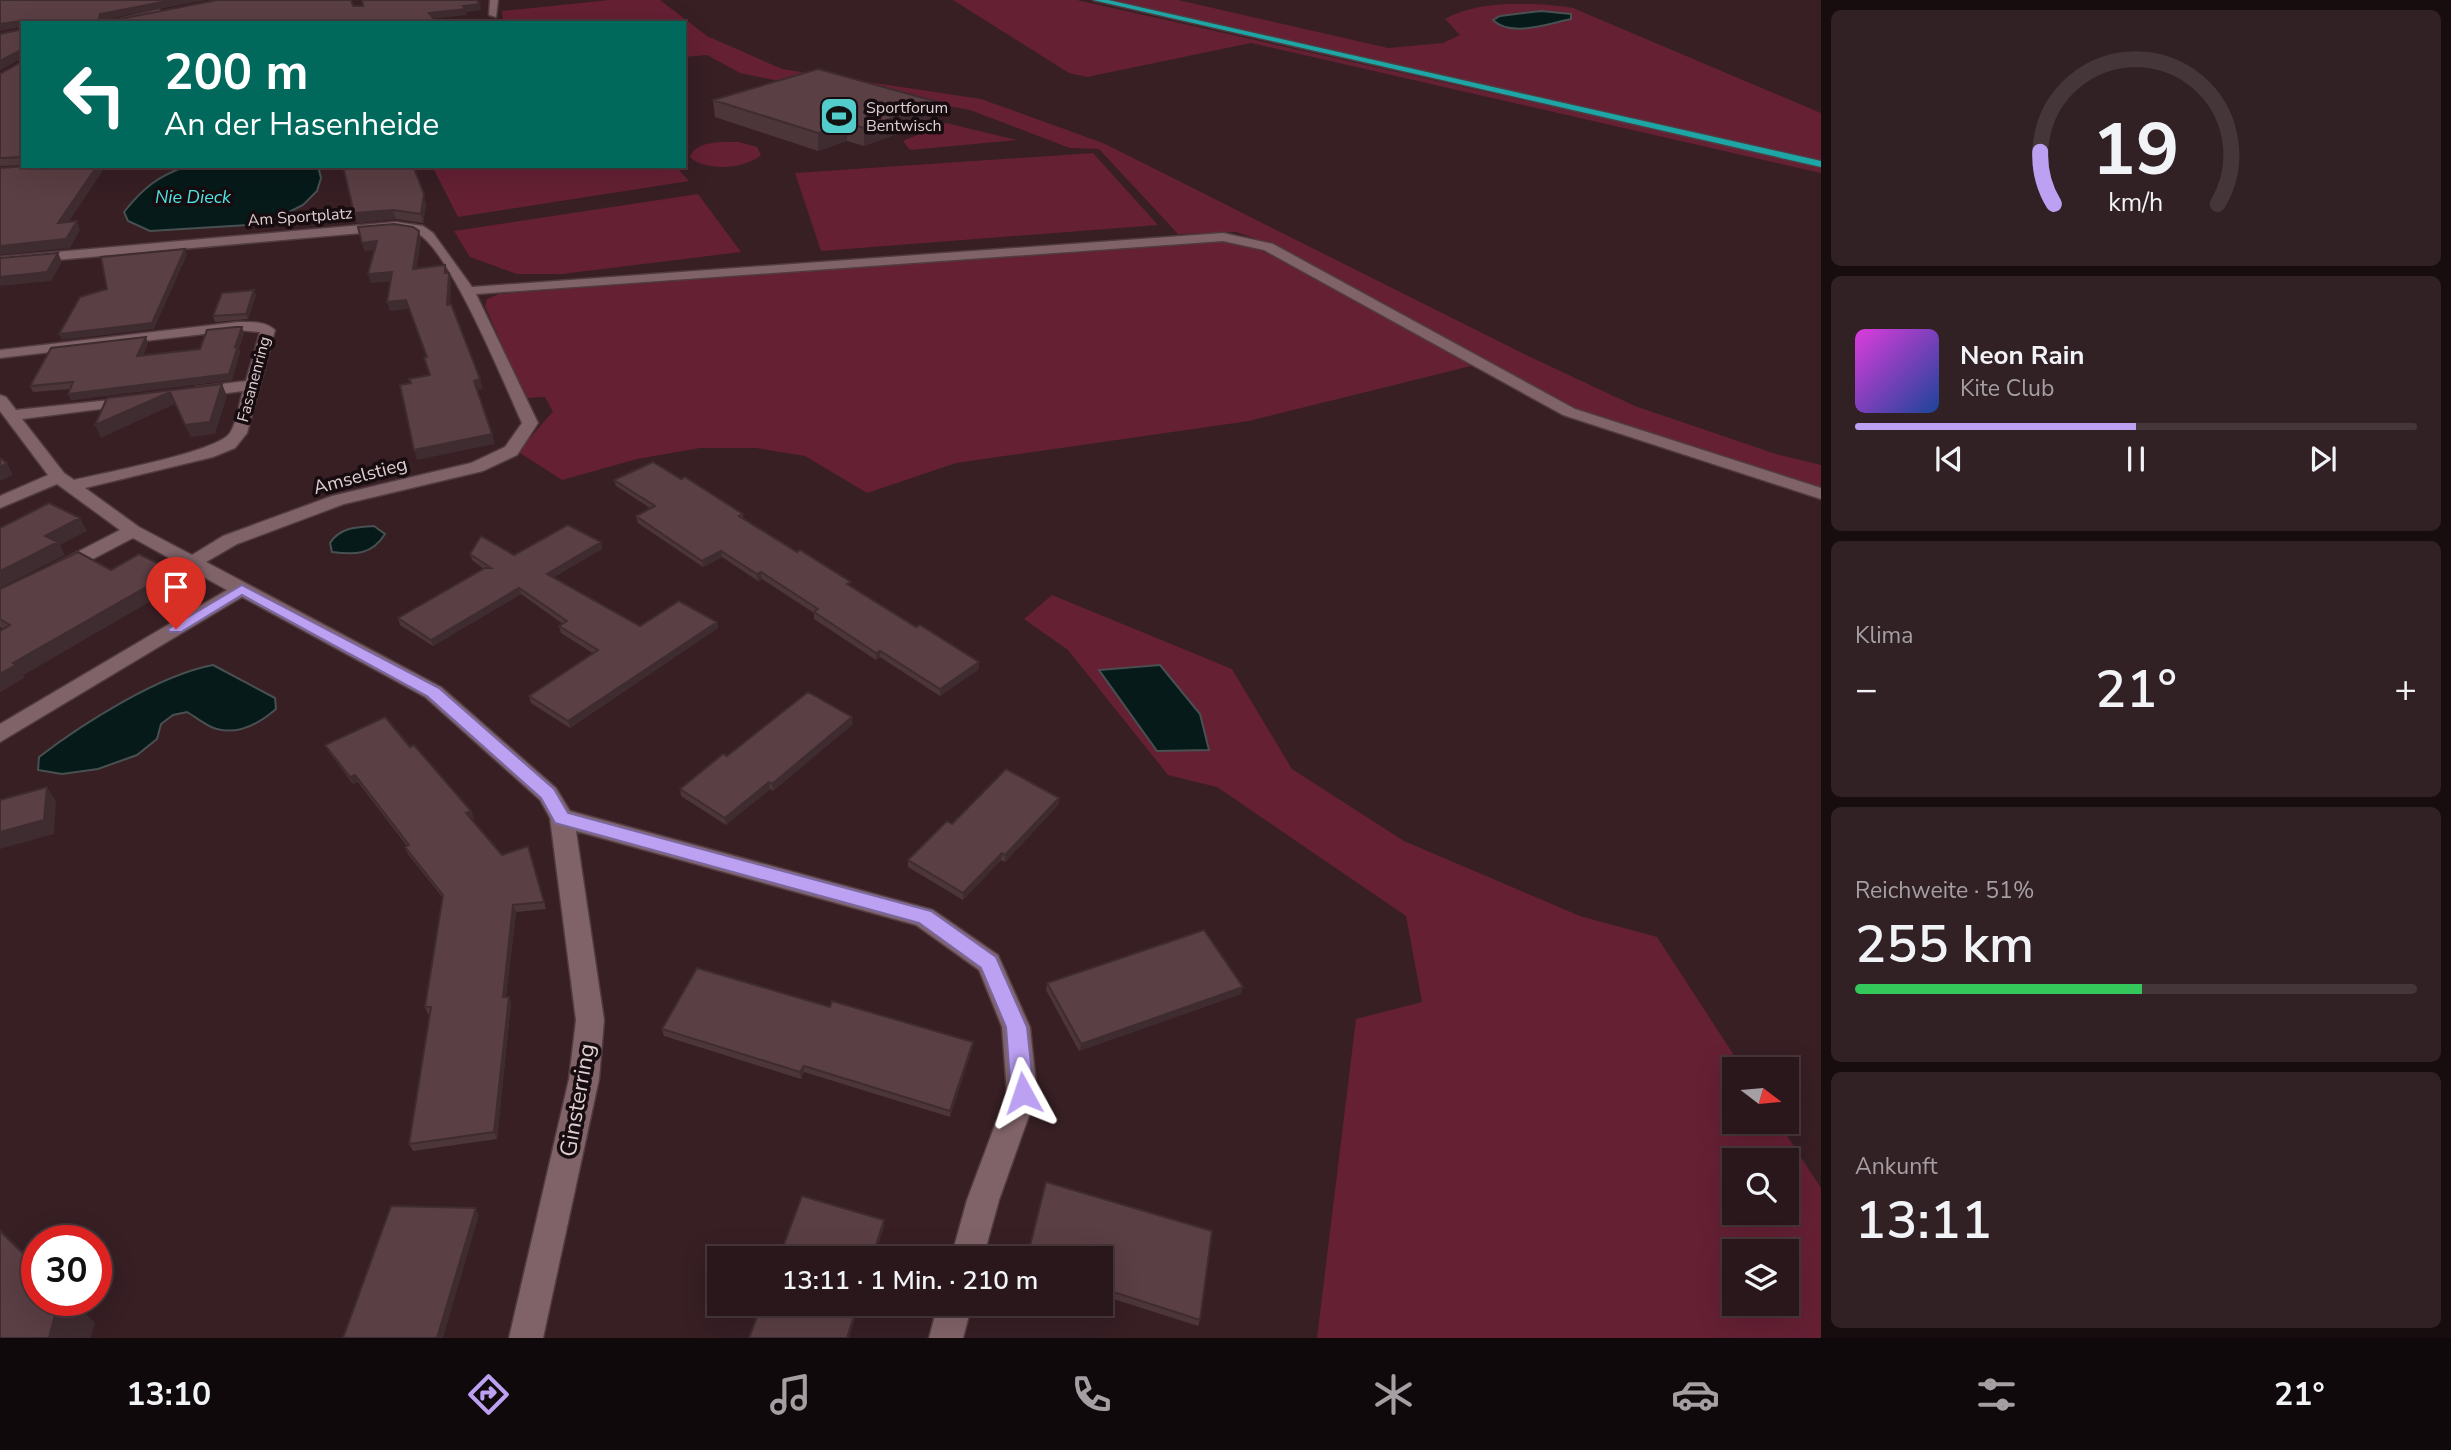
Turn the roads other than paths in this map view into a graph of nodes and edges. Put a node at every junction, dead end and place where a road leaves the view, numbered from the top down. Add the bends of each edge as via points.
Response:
1 (494, 0) edge
2 (1084, 0) edge
3 (1097, 0) edge
4 (114, 11) edge
5 (164, 11) edge
6 (494, 15) dead end
7 (109, 21) edge
8 (113, 21) edge
9 (1404, 69) junction
10 (1821, 164) edge
11 (0, 261) edge
12 (468, 291) junction
13 (0, 354) edge
14 (253, 385) junction
15 (186, 393) edge
16 (146, 398) edge
17 (0, 400) edge
18 (13, 415) junction
19 (530, 423) joint
20 (64, 481) junction
21 (1821, 494) edge
22 (0, 503) edge
23 (133, 531) junction
24 (193, 562) junction
25 (48, 575) edge
26 (242, 589) junction
27 (0, 734) edge
28 (562, 818) junction
29 (970, 1246) edge
30 (952, 1316) edge
31 (526, 1338) edge
32 (946, 1338) edge

1 - 6 street
2 - 9 highway
3 - 9 highway
4 - 7 street
5 - 8 street
9 - 10 highway
11 - 12 street, Am Sportplatz via 396,226 419,229 429,236
12 - 19 street, Am Sportplatz
12 - 21 street via 1223,237 1268,247 1569,412
13 - 14 street, Fasanenring via 257,326 268,330
14 - 15 street
14 - 20 street, Fasanenring via 239,433 229,444 207,453
16 - 18 street
17 - 18 street
18 - 20 street
19 - 24 street, Amselstieg via 511,450 477,467 338,500 230,540
20 - 22 street, Fasanenring
20 - 23 street
23 - 24 street
23 - 25 street
24 - 26 street
26 - 27 street
26 - 28 street, Ginsterring via 433,692 548,794
28 - 29 street via 925,917 989,963 1017,1027 1023,1093
28 - 31 street, Ginsterring via 590,1020 584,1079
30 - 32 street

